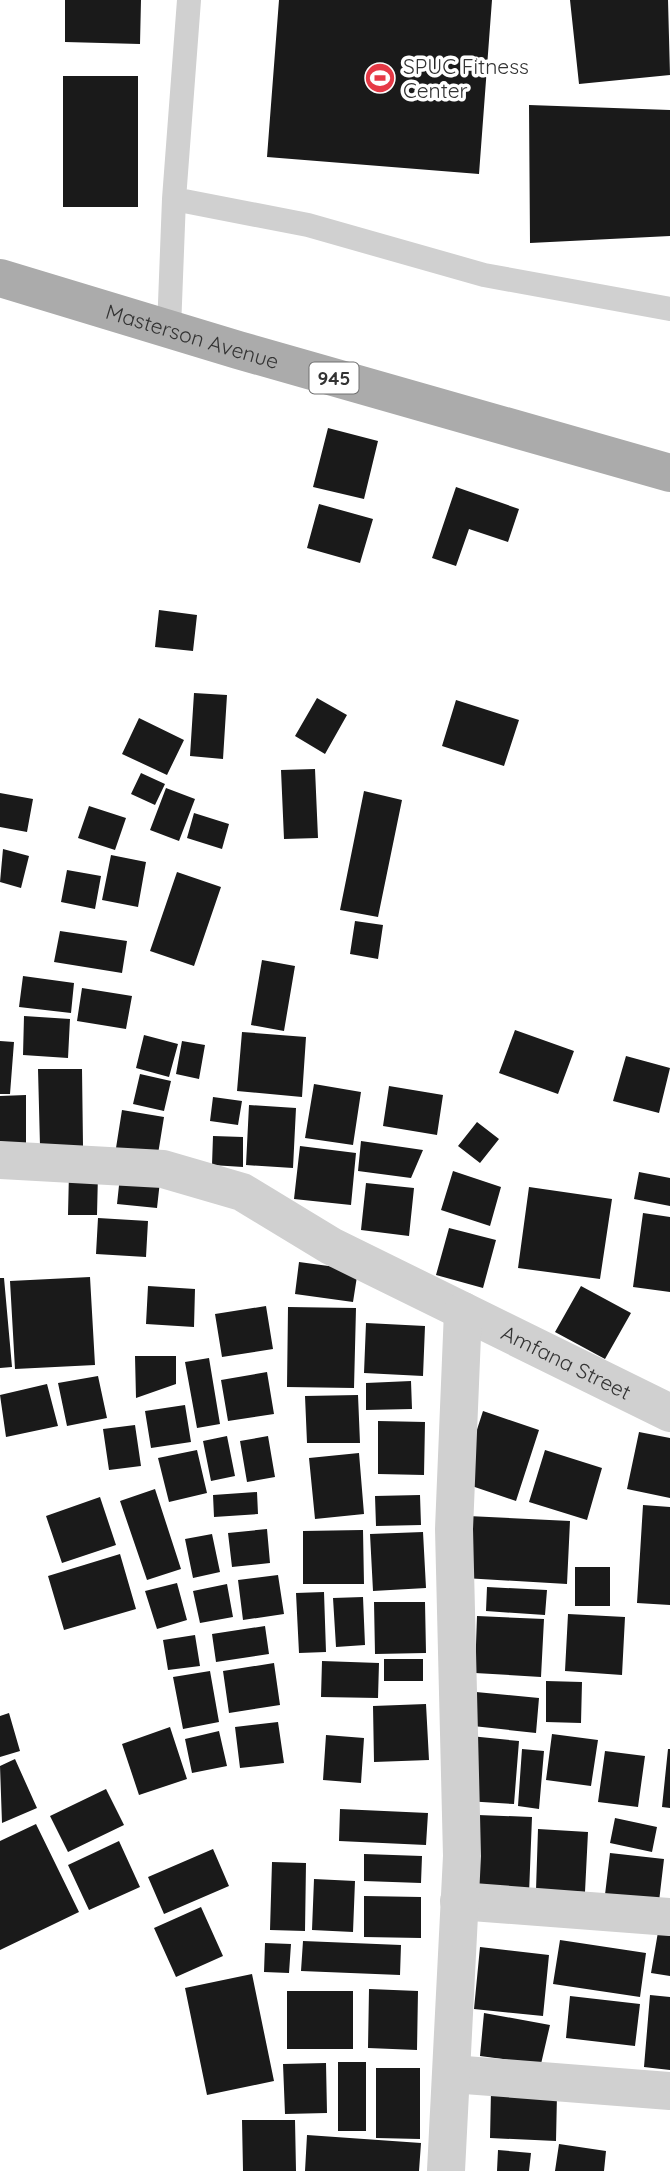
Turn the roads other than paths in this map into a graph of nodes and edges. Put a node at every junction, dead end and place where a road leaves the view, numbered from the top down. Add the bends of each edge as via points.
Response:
1 (189, 0) edge
2 (174, 199) junction
3 (0, 278) edge
4 (670, 309) edge
5 (169, 329) junction
6 (670, 472) edge
7 (0, 1160) edge
8 (463, 1311) junction
9 (670, 1413) edge
10 (459, 1900) junction
11 (670, 1917) edge
12 (452, 2074) junction
13 (670, 2091) edge
14 (446, 2171) edge

1 - 2 lane
2 - 4 lane via 308,225 484,275
2 - 5 lane
3 - 5 main road, Masterson Avenue / 945
5 - 6 main road, Masterson Avenue / 945
7 - 8 street, Amfana Street via 163,1169 242,1192 331,1246
8 - 9 street, Amfana Street
8 - 10 street via 454,1529 462,1856
10 - 11 street
10 - 12 street
12 - 13 street
12 - 14 street

